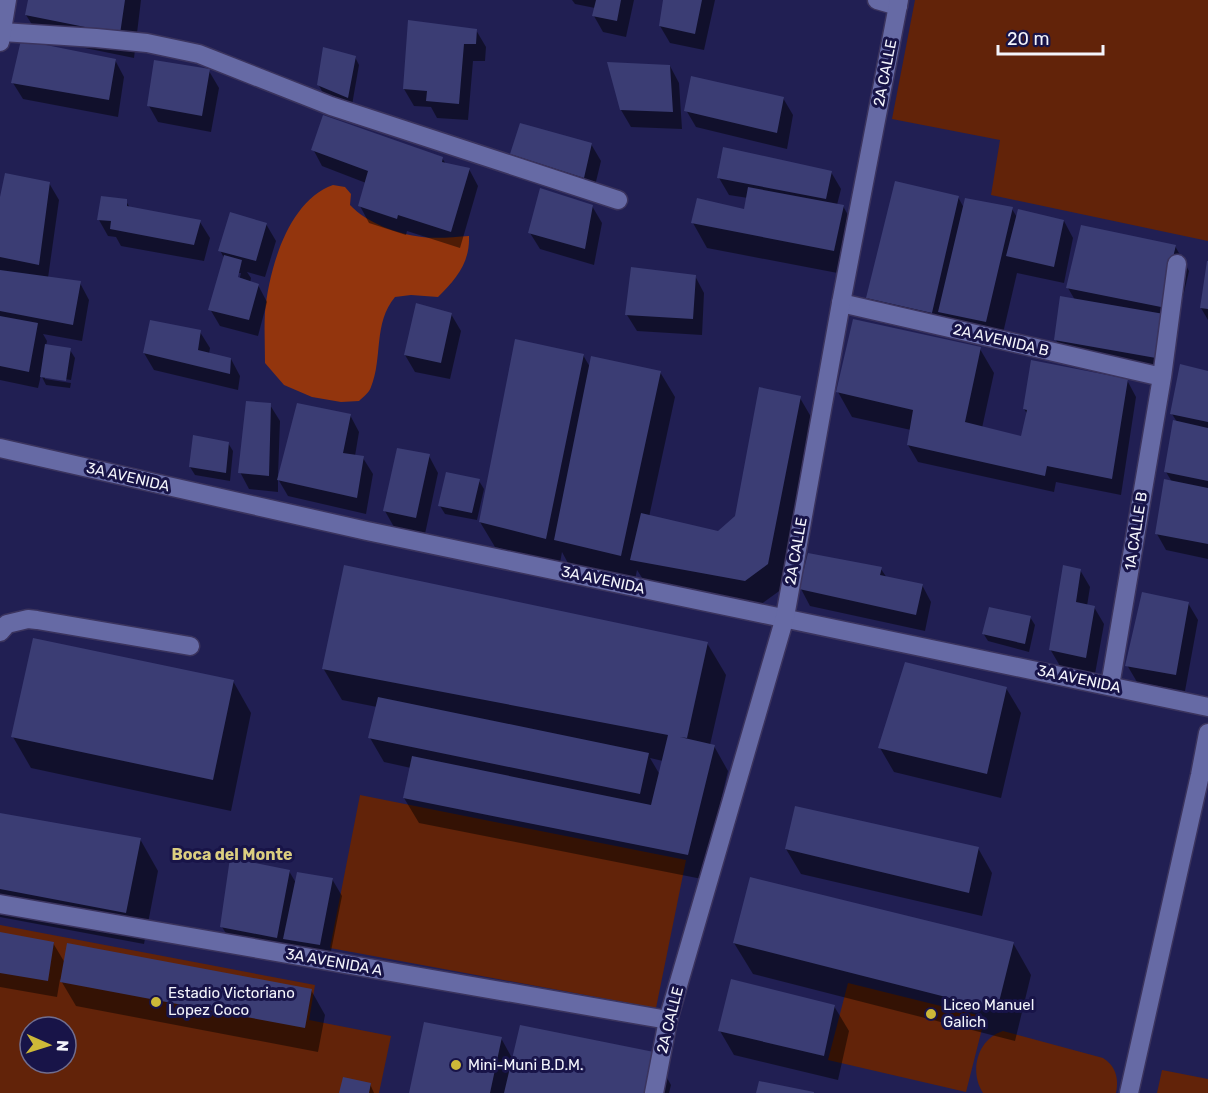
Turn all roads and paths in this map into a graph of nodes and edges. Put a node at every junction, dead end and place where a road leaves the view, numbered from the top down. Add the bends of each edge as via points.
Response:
1 (7, 0) edge
2 (877, 0) edge
3 (899, 3) edge
4 (1, 37) edge
5 (618, 200) dead end
6 (1177, 264) dead end
7 (841, 303) junction
8 (1162, 377) junction
9 (0, 448) edge
10 (785, 617) junction
11 (0, 632) edge
12 (190, 646) dead end
13 (1110, 686) junction
14 (1208, 706) edge
15 (1208, 733) edge
16 (0, 904) edge
17 (668, 1020) junction
18 (654, 1093) edge
19 (1129, 1093) edge

1 - 4 street
2 - 3 street
3 - 7 street, 2A CALLE
4 - 5 street via 96,38 199,54 331,106
6 - 8 street, 1A CALLE B
7 - 8 street, 2A AVENIDA B
7 - 10 street, 2A CALLE
8 - 13 street, 1A CALLE B
9 - 10 street, 3A AVENIDA via 367,531
10 - 13 street, 3A AVENIDA
10 - 17 street, 2A CALLE
11 - 12 street via 7,624 28,619
13 - 14 street, 3A AVENIDA
15 - 19 street
16 - 17 street, 3A AVENIDA A
17 - 18 street, 2A CALLE

